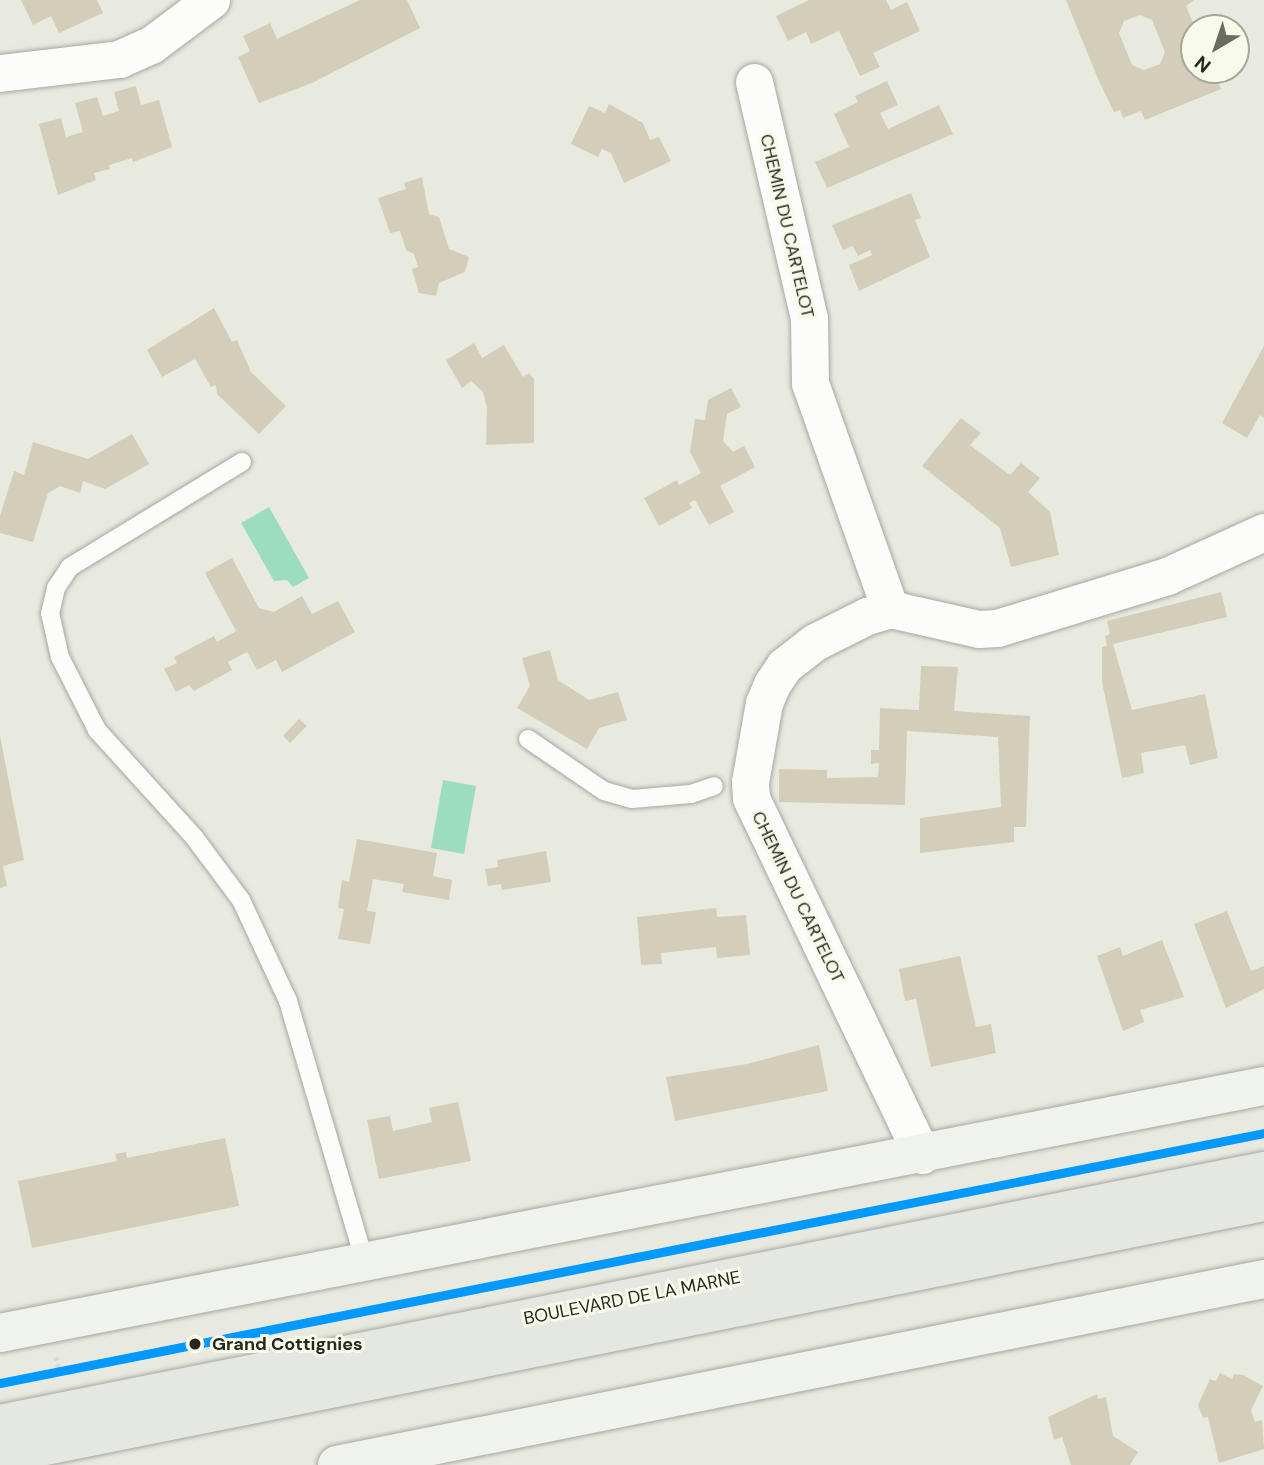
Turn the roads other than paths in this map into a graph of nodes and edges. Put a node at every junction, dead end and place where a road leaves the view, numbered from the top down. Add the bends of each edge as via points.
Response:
1 (211, 0) edge
2 (0, 73) edge
3 (754, 82) dead end
4 (242, 462) dead end
5 (1264, 532) edge
6 (890, 609) junction
7 (528, 739) dead end
8 (714, 786) dead end
9 (1264, 1086) edge
10 (922, 1154) junction
11 (1264, 1171) edge
12 (1264, 1202) edge
13 (365, 1262) junction
14 (1264, 1279) edge
15 (0, 1333) edge
16 (0, 1424) edge
17 (0, 1455) edge
18 (337, 1465) edge

1 - 2 street via 151,45 119,59
3 - 6 street, CHEMIN DU CARTELOT via 809,319 810,383
4 - 13 lane via 70,567 56,588 50,612 60,657 97,730 194,837 241,900 288,1001
5 - 6 street via 1167,576 997,628 979,629
6 - 10 street, CHEMIN DU CARTELOT via 839,628 784,666 764,703 750,782 758,814
7 - 8 lane via 604,790 632,799 691,794
9 - 10 street
10 - 13 street
11 - 16 main road, BOULEVARD DE LA MARNE
12 - 17 main road, BOULEVARD DE LA MARNE
13 - 15 street
14 - 18 street

